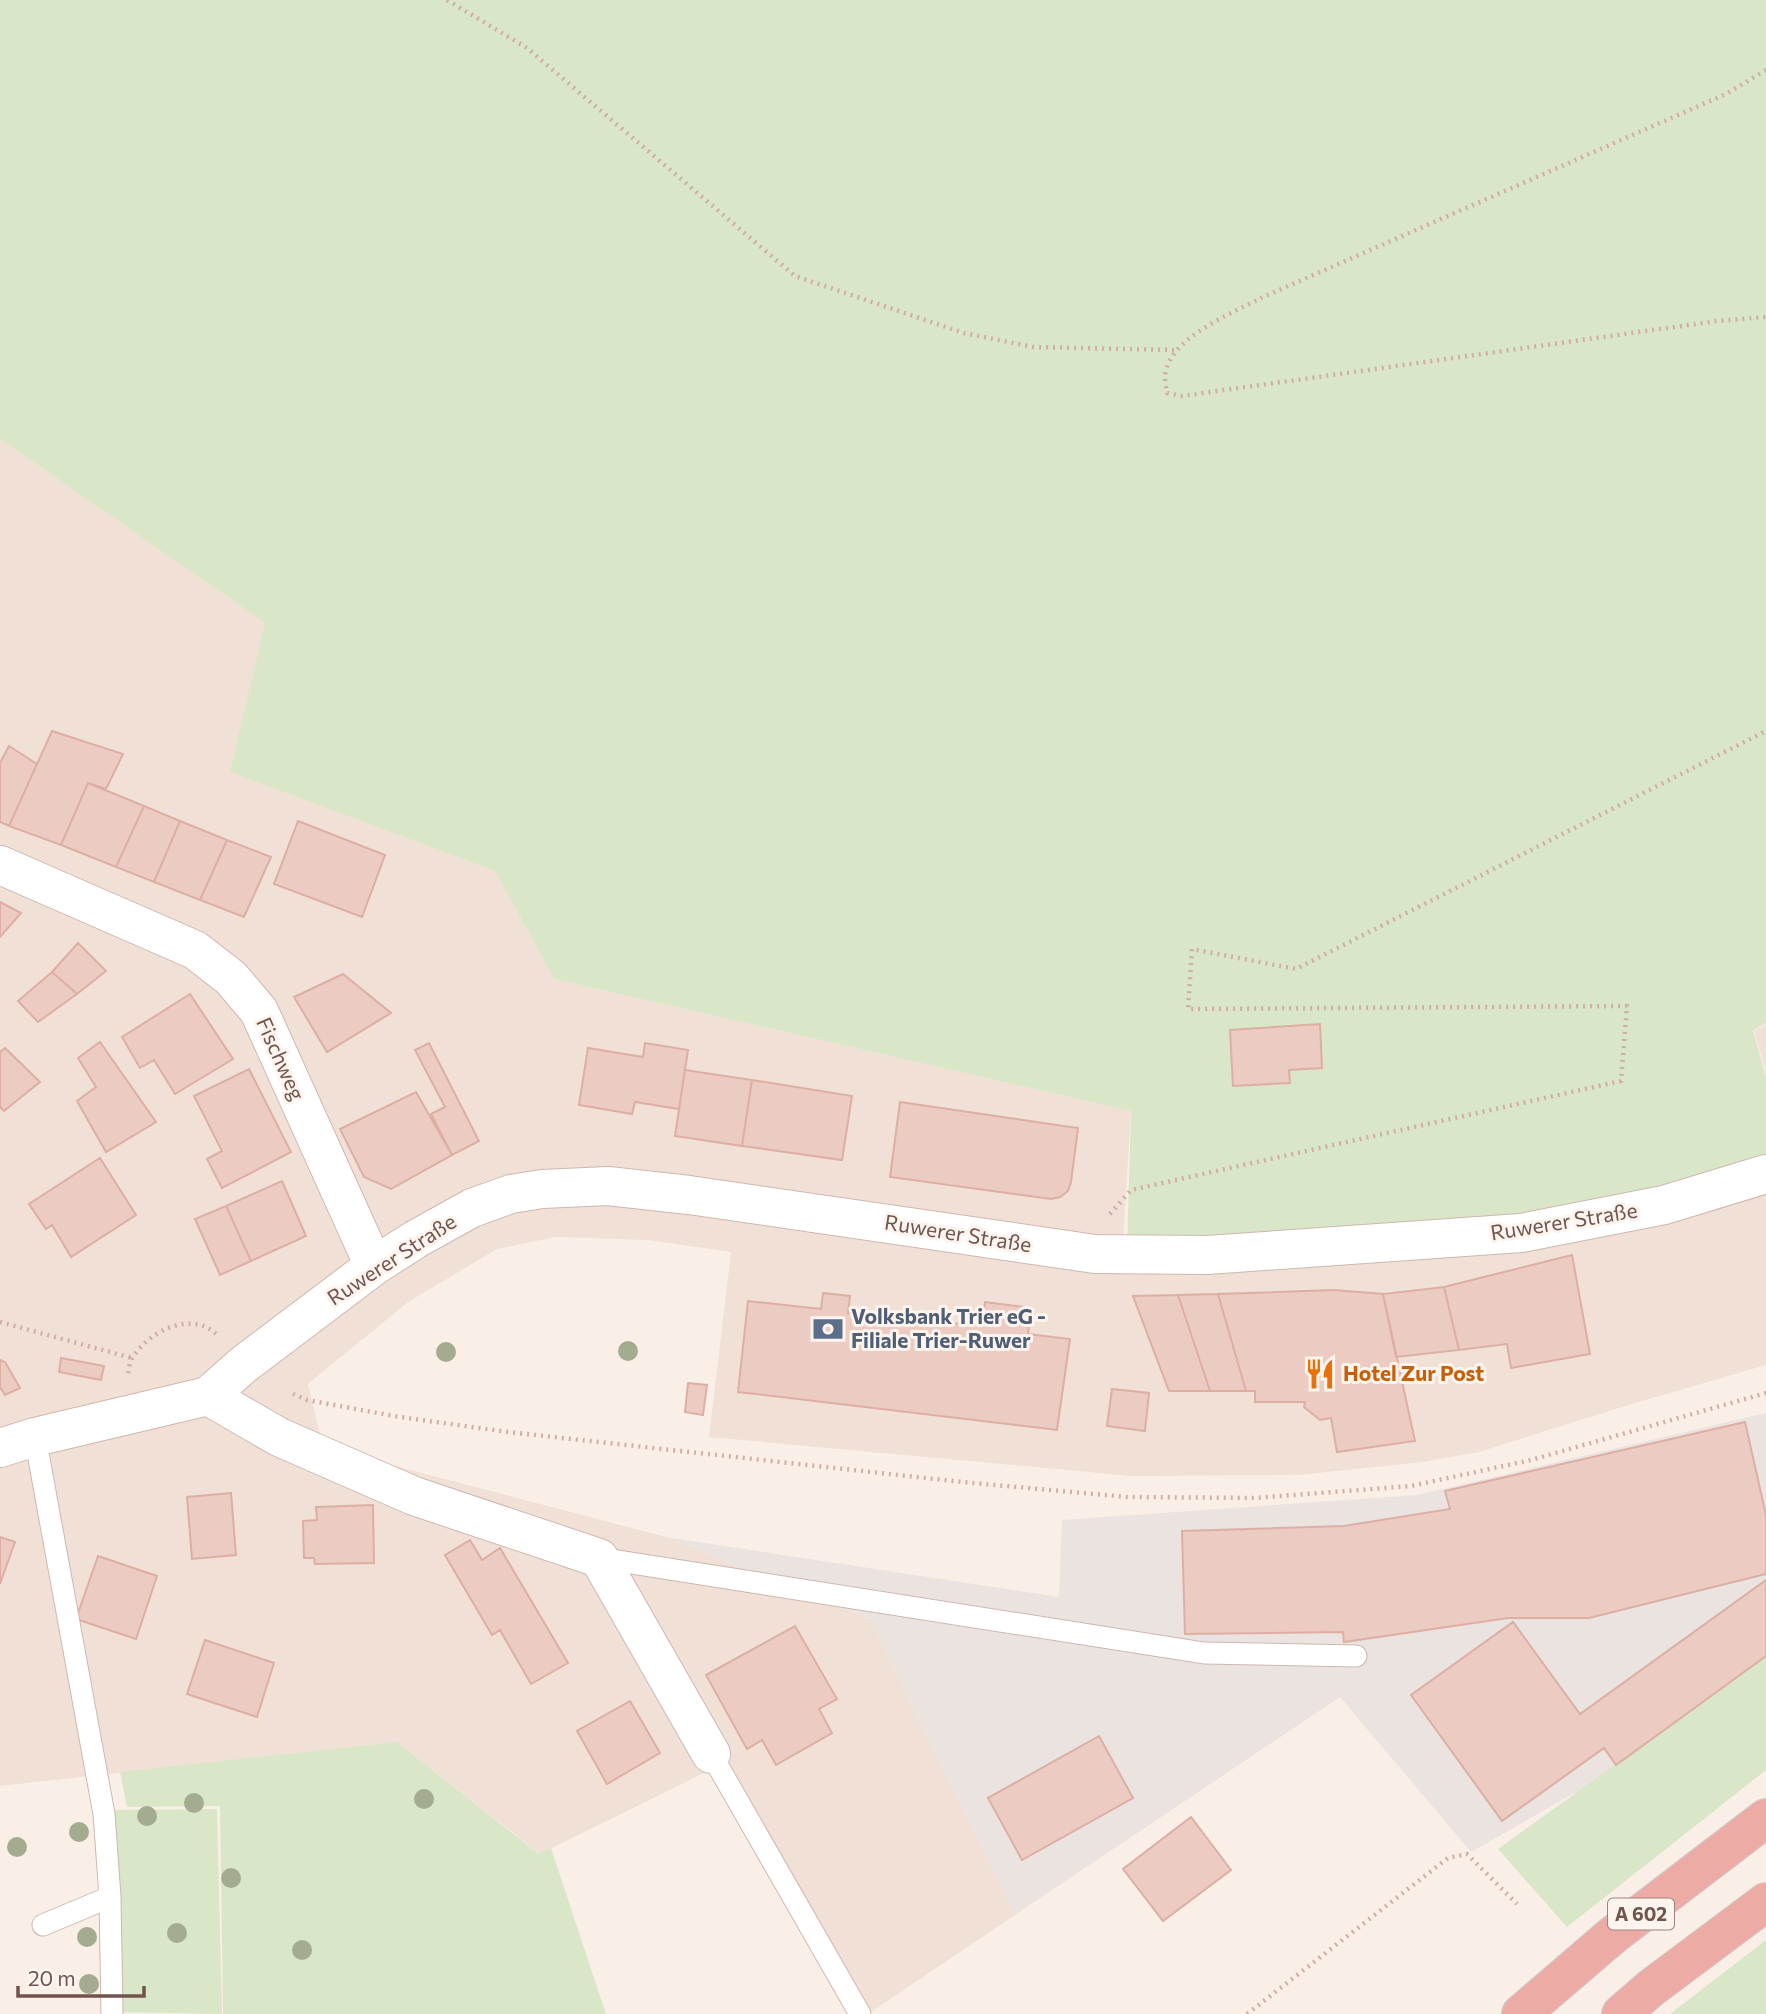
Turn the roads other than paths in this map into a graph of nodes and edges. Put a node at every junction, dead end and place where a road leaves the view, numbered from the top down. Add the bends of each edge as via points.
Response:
1 (0, 865) edge
2 (1766, 1174) edge
3 (374, 1266) junction
4 (208, 1396) junction
5 (17, 1443) edge
6 (599, 1558) junction
7 (1356, 1656) dead end
8 (710, 1754) joint
9 (1766, 1818) edge
10 (110, 1897) junction
11 (1766, 1902) edge
12 (43, 1925) dead end
13 (112, 2014) edge
14 (860, 2014) edge
15 (1521, 2014) edge
16 (1621, 2014) edge

1 - 3 main road, Fischweg via 195,950 231,978 259,1011
2 - 3 main road, Ruwerer Straße via 1664,1205 1521,1233 1207,1255 1095,1254 608,1186 542,1189 472,1208
3 - 4 main road, Ruwerer Straße
4 - 5 main road, Ruwerer Straße
4 - 6 main road via 279,1437 414,1496
5 - 10 lane via 104,1814
6 - 7 lane via 1204,1653
6 - 8 main road
8 - 14 lane
9 - 15 highway, A 602 via 1613,1935
10 - 12 lane
10 - 13 lane
11 - 16 highway

